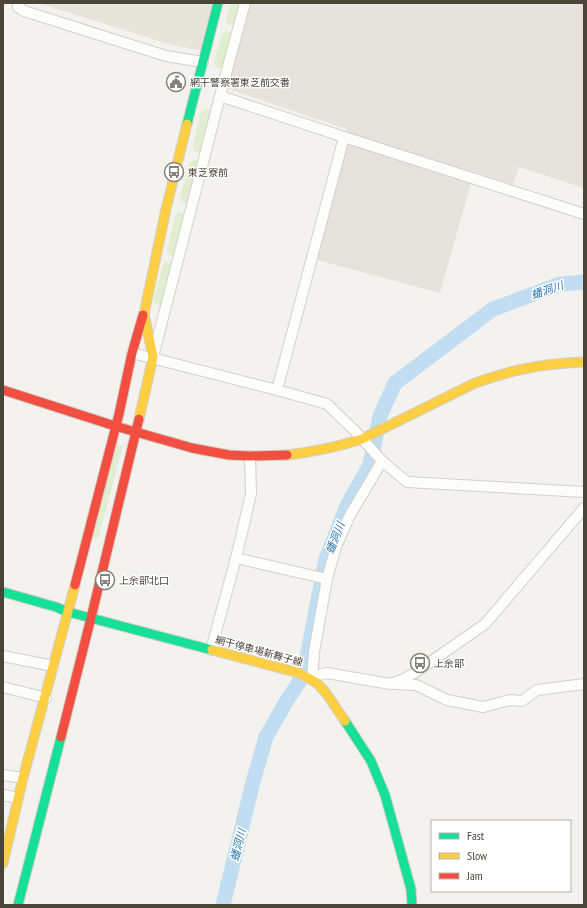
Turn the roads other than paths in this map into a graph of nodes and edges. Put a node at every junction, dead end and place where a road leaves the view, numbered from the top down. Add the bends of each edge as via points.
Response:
1 (18, 3) edge
2 (218, 3) edge
3 (245, 3) edge
4 (203, 62) junction
5 (220, 96) junction
6 (344, 137) junction
7 (584, 214) edge
8 (150, 291) junction
9 (132, 353) junction
10 (153, 358) junction
11 (584, 362) edge
12 (3, 390) edge
13 (276, 390) junction
14 (115, 426) junction
15 (137, 432) junction
16 (359, 436) junction
17 (250, 456) junction
18 (382, 461) junction
19 (584, 492) edge
20 (584, 508) edge
21 (236, 558) junction
22 (326, 578) junction
23 (3, 592) edge
24 (68, 612) junction
25 (91, 618) junction
26 (211, 650) junction
27 (3, 656) edge
28 (53, 666) junction
29 (306, 676) junction
30 (390, 684) junction
31 (584, 684) edge
32 (3, 687) edge
33 (46, 698) junction
34 (3, 775) edge
35 (23, 778) junction
36 (3, 795) edge
37 (18, 798) junction
38 (3, 863) edge
39 (18, 905) edge
40 (412, 905) edge

1 - 4 street via 18,7 24,11 105,37 166,56
2 - 4 street
3 - 5 street
4 - 8 street via 166,209
5 - 6 street
5 - 10 street
6 - 7 street
6 - 13 street
8 - 9 street
8 - 10 street via 144,314
9 - 10 street
9 - 14 street
10 - 13 street
10 - 15 street
11 - 16 street via 524,368 475,383
12 - 14 street
13 - 16 street via 327,404
14 - 15 street
14 - 24 street
15 - 17 street via 192,448
15 - 25 street
16 - 17 street via 344,445 312,452
16 - 18 street
17 - 21 street via 251,494
18 - 19 street via 407,482
18 - 22 street via 349,517
20 - 30 street via 485,624 416,672
21 - 22 street
21 - 26 street
22 - 29 street via 314,652
23 - 24 street, 網干停車場新舞子線
24 - 25 street, 網干停車場新舞子線
24 - 28 street
25 - 26 street, 網干停車場新舞子線
25 - 39 street
26 - 29 street, 網干停車場新舞子線
27 - 28 street
28 - 33 street
29 - 30 street via 327,673
29 - 40 street via 317,683 330,698 371,761 385,795 411,889
30 - 31 street via 416,685 447,700 483,707 510,700 522,701 537,690
32 - 33 street
33 - 35 street
34 - 35 street
35 - 37 street
36 - 37 street
37 - 38 street

